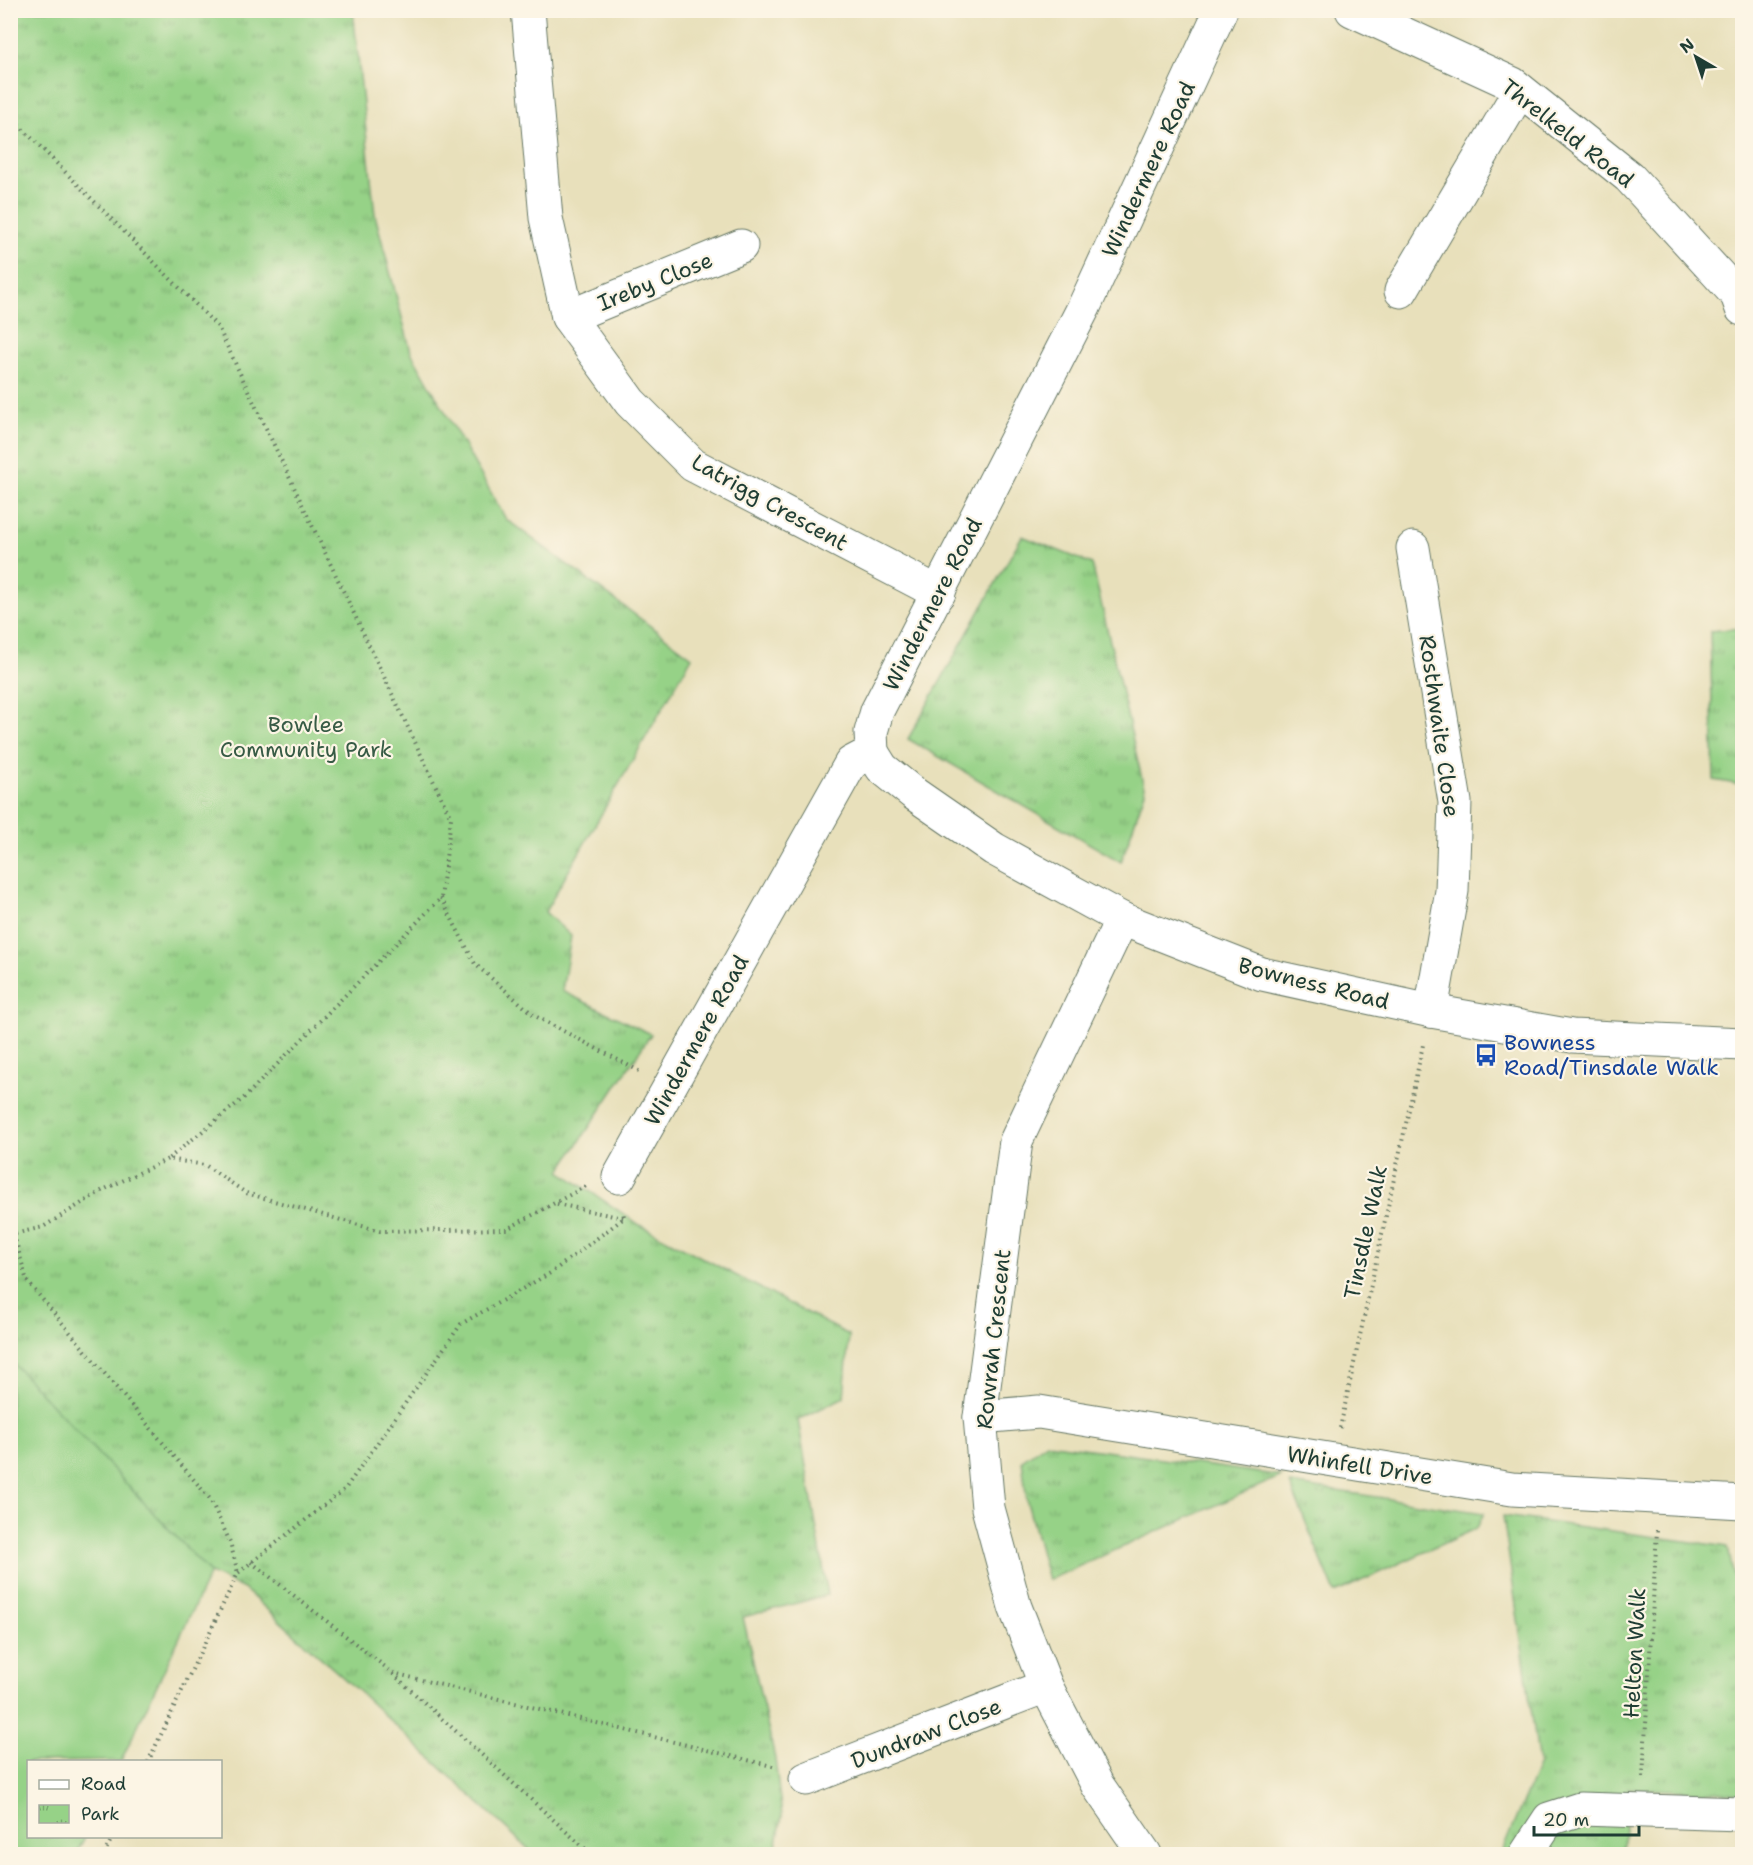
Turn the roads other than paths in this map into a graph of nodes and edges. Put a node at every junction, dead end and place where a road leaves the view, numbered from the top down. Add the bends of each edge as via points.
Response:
1 (528, 10) edge
2 (1221, 10) edge
3 (1352, 10) edge
4 (1520, 90) junction
5 (741, 246) dead end
6 (1401, 291) dead end
7 (1743, 309) edge
8 (568, 317) junction
9 (1413, 548) dead end
10 (939, 593) junction
11 (872, 752) junction
12 (1122, 919) junction
13 (1431, 1011) junction
14 (1743, 1044) edge
15 (619, 1177) road end
16 (980, 1417) junction
17 (1743, 1502) edge
18 (1046, 1686) junction
19 (806, 1779) road end
20 (1743, 1814) edge
21 (1145, 1854) edge
22 (1526, 1854) edge

1 - 8 street, Latrigg Crescent via 546,218
2 - 10 street, Windermere Road via 1084,307
3 - 4 street, Threlkeld Road
4 - 6 street
4 - 7 street, Threlkeld Road via 1629,177 1737,295
5 - 8 street, Ireby Close
8 - 10 street, Latrigg Crescent via 630,402 693,465
9 - 13 street, Rosthwaite Close via 1455,802 1452,891
10 - 11 street, Windermere Road via 877,711
11 - 12 street, Bowness Road via 882,768 947,818 994,849
11 - 15 street, Windermere Road via 851,763
12 - 13 street, Bowness Road via 1262,974
12 - 16 street, Rowrah Crescent via 1016,1141
13 - 14 street, Bowness Road via 1572,1036
16 - 17 street, Whinfell Drive via 1039,1412 1512,1489
16 - 18 street, Rowrah Crescent via 988,1508 1015,1607
18 - 19 street, Dundraw Close
18 - 21 street, Rowrah Crescent via 1098,1786
20 - 22 street via 1580,1809 1549,1818

